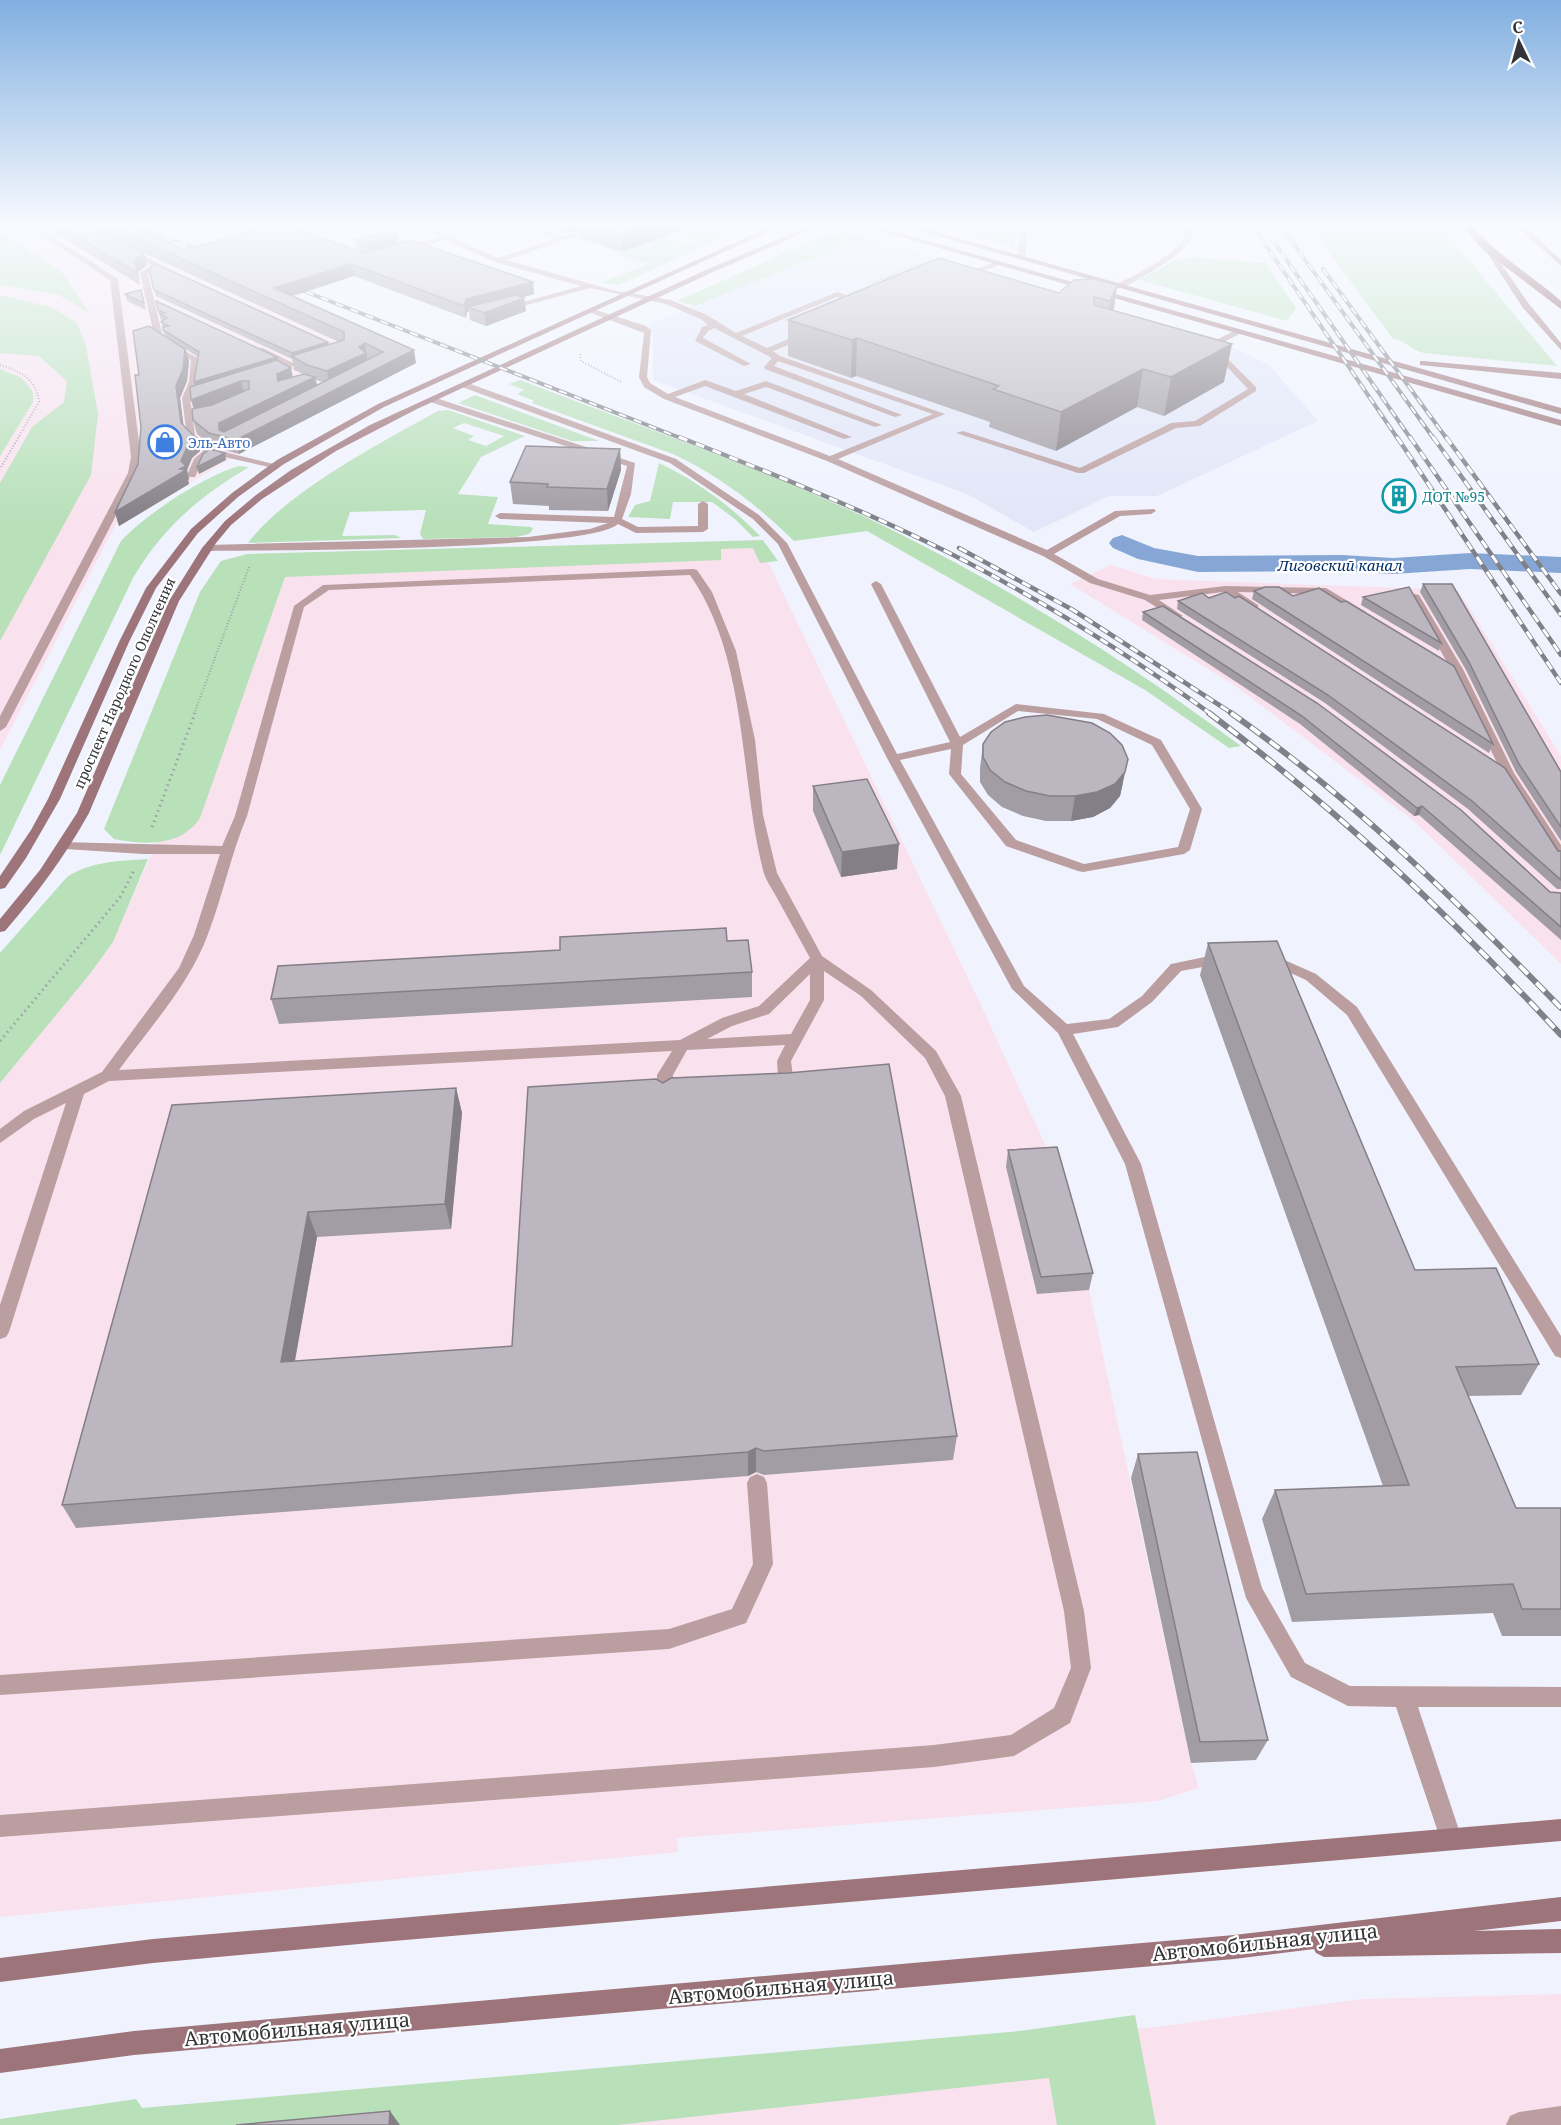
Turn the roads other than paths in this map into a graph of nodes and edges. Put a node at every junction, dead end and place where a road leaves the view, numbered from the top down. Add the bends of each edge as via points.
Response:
1 (120, 324) edge
2 (156, 324) edge
3 (561, 324) edge
4 (597, 324) edge
5 (632, 324) edge
6 (764, 324) edge
7 (1206, 324) edge
8 (1258, 324) edge
9 (1541, 324) edge
10 (714, 325) joint
11 (820, 329) edge
12 (1237, 333) junction
13 (735, 336) junction
14 (250, 345) edge
15 (1561, 348) edge
16 (1214, 349) junction
17 (767, 351) junction
18 (1197, 357) edge
19 (777, 358) junction
20 (1387, 360) junction
21 (303, 362) edge
22 (747, 364) dead end
23 (1561, 376) edge
24 (465, 385) junction
25 (736, 393) junction
26 (197, 394) edge
27 (667, 397) junction
28 (186, 398) junction
29 (433, 400) junction
30 (1561, 411) edge
31 (898, 415) dead end
32 (200, 417) edge
33 (189, 419) junction
34 (1561, 423) edge
35 (878, 425) dead end
36 (960, 433) dead end
37 (847, 437) dead end
38 (209, 451) junction
39 (830, 459) junction
40 (275, 467) junction
41 (192, 475) dead end
42 (703, 504) dead end
43 (1151, 511) dead end
44 (500, 516) dead end
45 (617, 520) junction
46 (208, 549) junction
47 (1047, 554) junction
48 (876, 584) dead end
49 (1225, 589) junction
50 (1414, 595) edge
51 (1149, 598) junction
52 (1264, 614) edge
53 (1366, 615) edge
54 (1189, 624) edge
55 (1438, 658) edge
56 (1458, 671) junction
57 (0, 727) edge
58 (957, 744) junction
59 (893, 758) junction
60 (1488, 760) edge
61 (1508, 773) junction
62 (65, 845) junction
63 (228, 850) junction
64 (1561, 855) edge
65 (0, 885) edge
66 (0, 928) edge
67 (817, 959) junction
68 (1064, 1030) junction
69 (796, 1039) junction
70 (683, 1045) junction
71 (107, 1076) junction
72 (78, 1090) junction
73 (787, 1091) edge
74 (665, 1100) edge
75 (0, 1137) edge
76 (0, 1332) edge
77 (1561, 1351) edge
78 (757, 1483) dead end
79 (0, 1685) edge
80 (1561, 1696) edge
81 (1404, 1698) junction
82 (0, 1826) edge
83 (1561, 1830) edge
84 (1451, 1839) junction
85 (1561, 1909) edge
86 (1561, 1941) edge
87 (1234, 1947) junction
88 (0, 1970) edge
89 (0, 2061) edge
90 (1561, 2119) edge
91 (1519, 2125) edge

1 - 57 lane via 136,457 133,473
2 - 28 lane via 159,339 195,359 193,382
3 - 40 main road, проспект Народного Ополчения via 378,406
4 - 24 main road, проспект Народного Ополчения
5 - 27 lane via 648,332 643,377 647,385
6 - 13 lane
7 - 12 main road
8 - 20 main road
9 - 15 main road
10 - 13 lane
10 - 22 lane via 705,328 698,339
11 - 17 lane
12 - 16 lane via 1217,342
12 - 34 main road
13 - 17 lane
14 - 21 lane via 292,369
16 - 18 lane
16 - 36 lane via 1253,389 1197,424 1174,425 1081,471
17 - 19 lane
19 - 31 lane via 768,367
19 - 39 lane via 941,414
20 - 23 main road
20 - 30 main road
24 - 29 main road, проспект Народного Ополчения
24 - 59 lane via 674,461 756,518 782,543
25 - 27 lane via 705,383
25 - 35 lane via 766,384
25 - 37 lane
26 - 28 lane
27 - 39 lane
28 - 33 lane
29 - 45 lane via 632,465
29 - 46 main road, проспект Народного Ополчения via 284,480 227,524
32 - 33 lane
33 - 38 lane via 191,436
38 - 40 lane
38 - 41 lane via 199,459
39 - 47 lane
40 - 65 main road, проспект Народного Ополчения via 229,498 163,568 139,610 39,826
42 - 45 lane via 703,529 636,530
43 - 47 lane via 1118,513
44 - 45 lane
45 - 46 lane via 606,531 528,540
46 - 62 main road, проспект Народного Ополчения via 174,601 83,813
47 - 51 lane via 1094,581
48 - 58 lane
49 - 51 lane
49 - 52 lane
49 - 53 lane via 1326,591
50 - 56 lane
51 - 54 lane
55 - 56 lane
56 - 61 lane
58 - 58 lane via 955,774 1011,843 1083,868 1184,850 1196,809 1157,743 1100,716 1016,707
58 - 59 lane
59 - 68 lane via 1019,989
60 - 61 lane
61 - 64 lane
62 - 63 lane
62 - 66 main road, проспект Народного Ополчения
63 - 67 lane via 241,816 298,609 327,587 693,572 707,592 730,651 770,873
63 - 71 lane via 201,935 185,969
67 - 69 lane via 817,1000
67 - 70 lane via 764,1010 727,1022
67 - 82 lane via 866,993 931,1054 953,1096 1074,1611 1081,1668 1062,1715 1014,1745 934,1756
68 - 77 lane via 1113,1023 1147,999 1176,967 1271,958 1311,977 1352,1011
68 - 81 lane via 1133,1164 1253,1591 1298,1670 1348,1696
69 - 70 lane
69 - 73 lane via 784,1061
70 - 71 lane
70 - 74 lane via 665,1075
71 - 72 lane
72 - 75 lane via 29,1115
72 - 76 lane
78 - 79 lane via 763,1564 740,1616 669,1639
80 - 81 lane
81 - 84 lane
83 - 84 main road
84 - 88 main road via 153,1952
85 - 87 main road, Автомобильная улица
86 - 87 main road
87 - 89 main road, Автомобильная улица via 134,2043
90 - 91 lane

